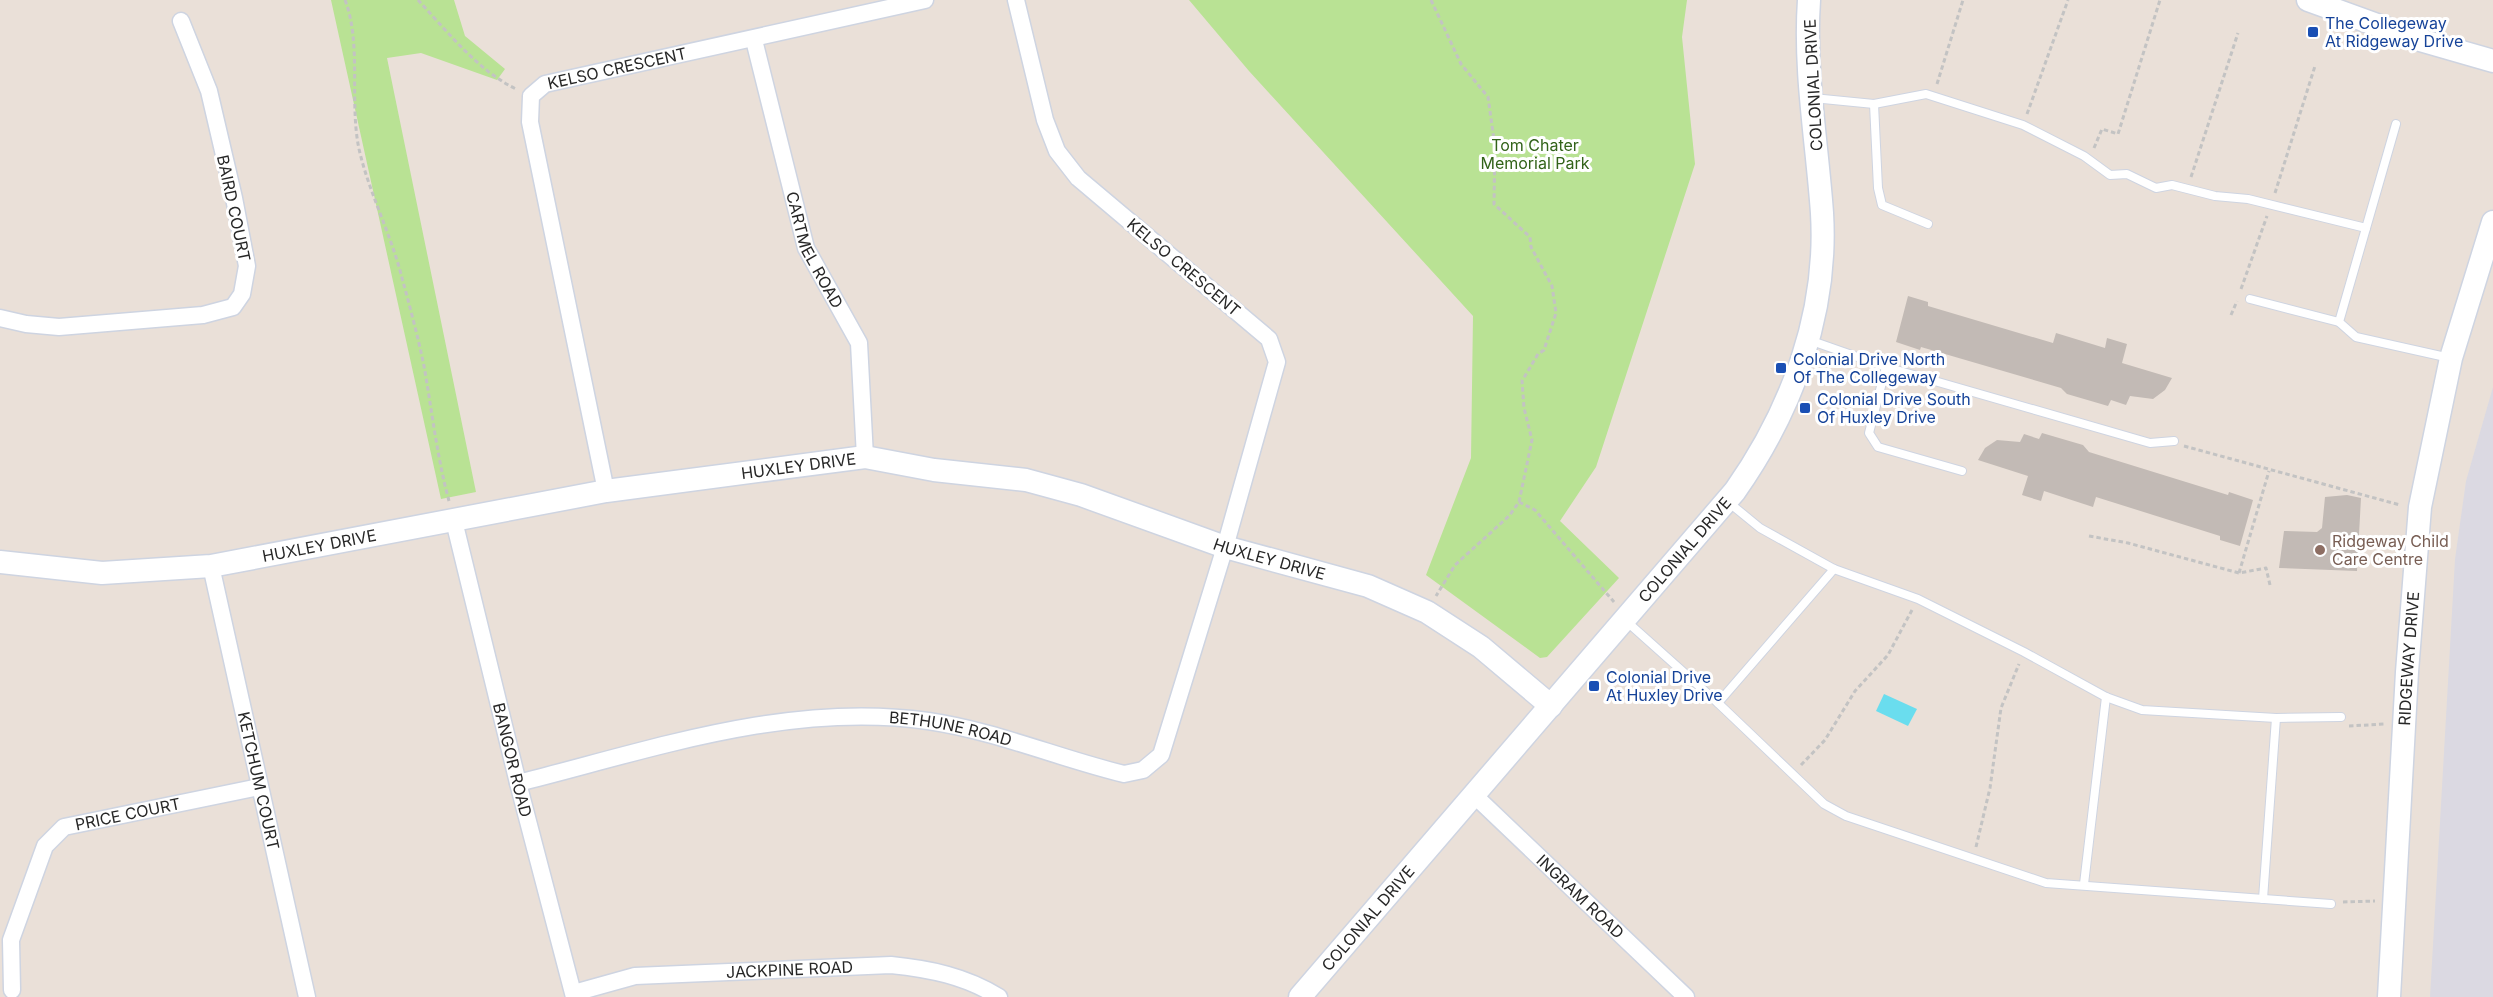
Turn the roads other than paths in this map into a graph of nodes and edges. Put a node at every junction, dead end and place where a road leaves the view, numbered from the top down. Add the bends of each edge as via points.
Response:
1 (925, 0) edge
2 (1016, 0) edge
3 (1809, 0) edge
4 (2308, 0) edge
5 (2341, 6) edge
6 (181, 21) dead end
7 (754, 40) junction
8 (2493, 61) edge
9 (1812, 98) junction
10 (1874, 104) junction
11 (2396, 124) dead end
12 (2493, 222) edge
13 (1928, 224) dead end
14 (2366, 228) junction
15 (2250, 299) dead end
16 (0, 318) edge
17 (2339, 322) junction
18 (1808, 340) junction
19 (2451, 358) junction
20 (1886, 367) junction
21 (2174, 441) road end
22 (866, 457) junction
23 (1962, 471) dead end
24 (606, 491) junction
25 (1726, 501) junction
26 (454, 521) junction
27 (1226, 547) junction
28 (0, 562) edge
29 (211, 566) junction
30 (1834, 569) junction
31 (1624, 620) junction
32 (2106, 697) junction
33 (1718, 703) junction
34 (1551, 706) junction
35 (2341, 717) road end
36 (2276, 718) junction
37 (518, 783) junction
38 (260, 787) junction
39 (1474, 795) junction
40 (2084, 884) junction
41 (2263, 899) junction
42 (2331, 904) road end
43 (12, 990) dead end
44 (1309, 994) edge
45 (574, 995) edge
46 (307, 997) edge
47 (999, 997) edge
48 (1686, 997) edge
49 (2388, 997) edge

1 - 7 street, KELSO CRESCENT
2 - 27 street, KELSO CRESCENT via 1057,151 1078,178 1269,339 1277,362
3 - 9 street, COLONIAL DRIVE
4 - 5 street
5 - 8 street via 2413,38
6 - 16 street, BAIRD COURT via 209,91 234,198 247,266 242,294 232,307 203,315 59,327
7 - 22 street, CARTMEL ROAD via 807,248 859,343
7 - 24 street, KELSO CRESCENT via 545,84 531,96 530,122
9 - 10 lane
9 - 18 street, COLONIAL DRIVE via 1822,247
10 - 13 lane via 1882,205
10 - 14 lane via 1926,94 2023,125 2110,175 2127,174 2156,188 2172,185 2215,196 2248,199
11 - 14 lane
12 - 19 street, RIDGEWAY DRIVE
14 - 17 lane
15 - 17 lane
17 - 19 lane via 2356,337
18 - 20 lane
18 - 25 street, COLONIAL DRIVE via 1776,425 1754,464
19 - 49 street, RIDGEWAY DRIVE via 2420,507
20 - 21 lane via 2150,443
20 - 23 lane via 1869,433 1878,447
22 - 24 street, HUXLEY DRIVE
22 - 27 street, HUXLEY DRIVE via 934,470 1026,480 1081,495
24 - 26 street, HUXLEY DRIVE
25 - 30 lane via 1760,528
25 - 31 street, COLONIAL DRIVE
26 - 29 street, HUXLEY DRIVE
26 - 37 street, BANGOR ROAD
27 - 34 street, HUXLEY DRIVE via 1368,586 1427,612 1481,646
27 - 37 street, BETHUNE ROAD via 1161,755 1143,770 1124,774 1009,737 927,721 846,716 740,728
28 - 29 street, HUXLEY DRIVE via 102,573
29 - 38 street, KETCHUM COURT
30 - 32 lane via 1918,599
30 - 33 lane
31 - 33 lane
31 - 34 street, COLONIAL DRIVE
32 - 36 lane via 2142,710
32 - 40 lane
33 - 40 lane via 1791,775 1824,804 1846,816 2046,883
34 - 39 street, COLONIAL DRIVE
35 - 36 lane
36 - 41 lane
37 - 45 street, BANGOR ROAD
38 - 43 street, PRICE COURT via 64,827 45,846 11,940
38 - 46 street, KETCHUM COURT
39 - 44 street, COLONIAL DRIVE
39 - 48 street, INGRAM ROAD
40 - 41 lane
41 - 42 lane
45 - 47 street, JACKPINE ROAD via 635,976 891,964 973,981

